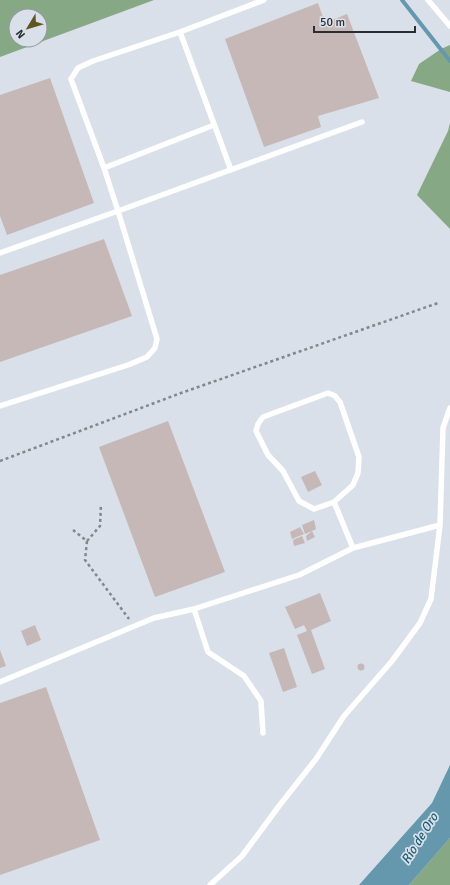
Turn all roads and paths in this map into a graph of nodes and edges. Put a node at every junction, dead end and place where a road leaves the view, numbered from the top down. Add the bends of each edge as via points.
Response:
1 (264, 0) edge
2 (428, 0) edge
3 (450, 26) edge
4 (180, 32) junction
5 (362, 122) dead end
6 (214, 125) junction
7 (104, 168) junction
8 (231, 170) junction
9 (118, 211) junction
10 (0, 253) edge
11 (438, 303) dead end
12 (0, 406) edge
13 (450, 408) edge
14 (0, 461) edge
15 (334, 502) junction
16 (101, 504) dead end
17 (440, 525) junction
18 (73, 530) dead end
19 (87, 541) junction
20 (353, 548) junction
21 (194, 609) junction
22 (134, 626) junction
23 (0, 682) edge
24 (263, 733) dead end
25 (210, 885) edge

1 - 4 lane
2 - 3 lane
4 - 6 lane
4 - 7 lane via 93,61 73,73 71,78
5 - 8 lane
6 - 7 lane
6 - 8 lane
7 - 9 lane
8 - 9 lane
9 - 10 lane
9 - 12 lane via 157,339 156,348 147,357 128,365
11 - 14 path via 181,393
13 - 17 lane via 443,428
15 - 15 lane via 314,509 299,501 283,471 268,455 256,431 263,417 328,393 335,396 340,402 359,462 353,485
15 - 20 lane
16 - 19 path via 100,526
17 - 20 lane
17 - 25 lane via 431,599 420,623 392,661 344,716 316,759 242,856
18 - 19 path
19 - 22 path via 85,560
20 - 21 lane via 299,575
21 - 22 lane via 154,618
21 - 24 lane via 208,652 244,676 261,701
22 - 23 lane

